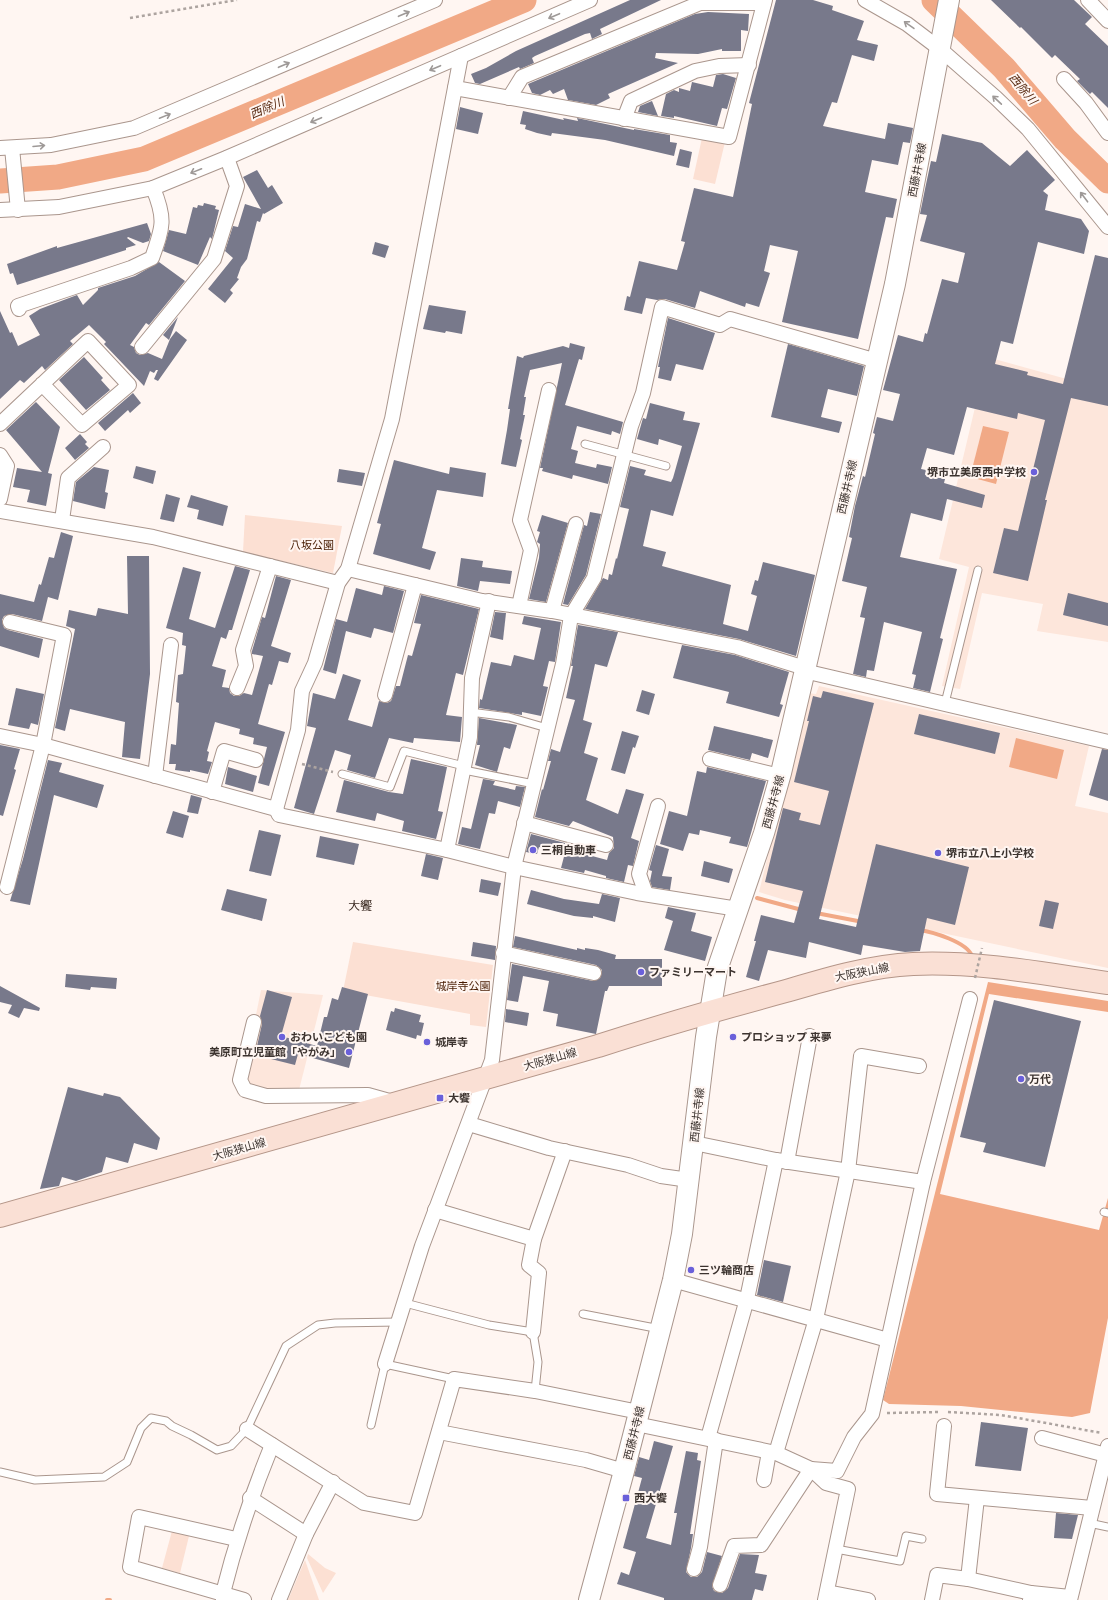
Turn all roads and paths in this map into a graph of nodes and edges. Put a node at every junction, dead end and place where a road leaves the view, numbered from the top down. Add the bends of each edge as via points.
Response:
1 (237, 0) edge
2 (435, 0) edge
3 (590, 0) edge
4 (865, 0) edge
5 (949, 0) edge
6 (1088, 0) edge
7 (765, 2) edge
8 (130, 18) dead end
9 (1108, 21) edge
10 (941, 43) junction
11 (461, 56) junction
12 (749, 65) junction
13 (1064, 79) dead end
14 (455, 88) junction
15 (509, 98) junction
16 (624, 119) junction
17 (1108, 133) edge
18 (9, 152) edge
19 (227, 158) junction
20 (153, 188) junction
21 (17, 206) junction
22 (0, 210) edge
23 (1108, 227) edge
24 (20, 309) dead end
25 (142, 347) dead end
26 (877, 360) junction
27 (42, 384) junction
28 (549, 390) dead end
29 (0, 424) edge
30 (584, 444) dead end
31 (104, 447) dead end
32 (0, 455) edge
33 (624, 455) junction
34 (666, 466) dead end
35 (0, 499) edge
36 (0, 511) edge
37 (62, 520) junction
38 (576, 524) dead end
39 (270, 566) junction
40 (348, 570) junction
41 (978, 570) dead end
42 (338, 583) junction
43 (415, 585) junction
44 (489, 601) junction
45 (519, 606) junction
46 (552, 611) junction
47 (572, 616) junction
48 (10, 622) dead end
49 (171, 645) dead end
50 (805, 670) junction
51 (238, 688) dead end
52 (385, 695) dead end
53 (946, 704) junction
54 (470, 712) junction
55 (547, 728) junction
56 (0, 736) edge
57 (1108, 742) edge
58 (44, 745) junction
59 (710, 759) dead end
60 (256, 760) dead end
61 (289, 761) junction
62 (464, 768) junction
63 (342, 774) joint
64 (155, 776) junction
65 (780, 776) junction
66 (534, 784) junction
67 (212, 792) junction
68 (658, 806) dead end
69 (276, 810) junction
70 (524, 823) junction
71 (606, 845) dead end
72 (447, 850) junction
73 (514, 868) junction
74 (7, 887) dead end
75 (646, 894) junction
76 (738, 909) junction
77 (982, 948) dead end
78 (503, 953) junction
79 (594, 973) dead end
80 (975, 978) dead end
81 (1108, 983) edge
82 (970, 999) dead end
83 (709, 1012) junction
84 (254, 1022) dead end
85 (810, 1036) dead end
86 (919, 1066) dead end
87 (487, 1077) junction
88 (395, 1103) junction
89 (469, 1124) junction
90 (694, 1143) junction
91 (565, 1151) junction
92 (782, 1161) junction
93 (848, 1171) junction
94 (689, 1180) junction
95 (923, 1182) junction
96 (435, 1210) junction
97 (0, 1216) edge
98 (534, 1239) junction
99 (673, 1280) junction
100 (747, 1299) junction
101 (404, 1303) junction
102 (583, 1314) dead end
103 (816, 1319) junction
104 (399, 1322) junction
105 (660, 1329) junction
106 (533, 1332) junction
107 (888, 1340) junction
108 (385, 1364) junction
109 (454, 1379) junction
110 (535, 1391) junction
111 (872, 1414) junction
112 (638, 1418) junction
113 (371, 1425) dead end
114 (944, 1426) dead end
115 (247, 1429) junction
116 (439, 1432) junction
117 (1108, 1435) edge
118 (1042, 1438) dead end
119 (712, 1439) junction
120 (272, 1445) junction
121 (1107, 1451) edge
122 (772, 1453) junction
123 (810, 1469) junction
124 (624, 1471) junction
125 (0, 1472) edge
126 (764, 1480) dead end
127 (333, 1482) junction
128 (250, 1498) junction
129 (977, 1498) junction
130 (1092, 1508) junction
131 (1089, 1523) junction
132 (1108, 1527) edge
133 (306, 1534) junction
134 (922, 1539) dead end
135 (236, 1540) junction
136 (836, 1549) junction
137 (694, 1569) dead end
138 (968, 1579) junction
139 (720, 1585) dead end
140 (223, 1596) edge
141 (826, 1596) edge
142 (1031, 1596) edge
143 (1070, 1599) edge
144 (244, 1600) edge
145 (279, 1600) edge
146 (589, 1600) edge
147 (868, 1600) edge
148 (932, 1600) edge

1 - 8 path
18 -> 2 street via 134,128
3 -> 11 street
10 -> 4 street
5 - 10 main road, 西藤井寺線
6 - 9 street
7 - 12 street
7 - 15 street via 700,3 522,77
23 -> 10 street via 1028,129
10 - 26 main road, 西藤井寺線 via 895,284
11 - 14 street
11 -> 19 street
12 - 16 street via 719,66 695,71 631,101
12 - 16 street via 729,137
13 - 17 street
14 - 15 street
14 - 40 street via 392,419
15 - 16 street
18 - 21 street
19 -> 20 street
19 - 25 street via 237,186 214,259
20 - 21 street via 58,207
20 - 24 street via 162,208 162,232 152,258 131,268 18,306
21 - 22 street
26 - 33 street via 730,319 720,325 662,307 643,393
26 - 50 main road, 西藤井寺線
27 - 27 street via 88,341 129,385 82,425
27 - 29 street
28 - 45 street via 520,520 531,550
30 - 33 lane
31 - 37 street via 68,478
32 - 35 street via 7,466
33 - 34 lane
33 - 47 street via 594,578
36 - 37 street
37 - 39 street via 153,537
38 - 46 street
39 - 42 street
39 - 51 street via 243,650 246,666
40 - 42 street
40 - 43 street
41 - 53 lane
42 - 61 street via 315,663 302,691 298,730
43 - 44 street
43 - 52 street
44 - 45 street
44 - 54 street via 472,678
45 - 46 street
46 - 47 street
47 - 50 street via 737,647
47 - 55 street
48 - 58 street via 64,635
49 - 64 street
50 - 53 street
50 - 65 main road, 西藤井寺線
53 - 57 street
54 - 55 lane via 508,717
54 - 62 street via 470,737
55 - 66 street
56 - 58 street
58 - 64 street
58 - 74 street
59 - 65 street
60 - 67 street via 224,750
61 - 63 path
61 - 69 street
62 - 63 lane via 404,751 390,787
62 - 66 lane
62 - 72 street
64 - 67 street
65 - 76 main road, 西藤井寺線
66 - 70 street
67 - 69 street
68 - 75 street via 639,874
69 - 72 street via 279,815
70 - 71 street
70 - 73 street
72 - 73 street
73 - 75 street
73 - 78 street
75 - 76 street
76 - 83 main road, 西藤井寺線 via 717,970
77 - 80 path, bridge
78 - 79 street
78 - 87 street via 492,1060
81 - 83 main road, 大阪狭山線 via 1006,968 943,963 912,964 832,978
82 - 95 street
83 - 87 main road, 大阪狭山線
83 - 90 main road, 西藤井寺線
84 - 88 street via 240,1080 245,1090 266,1096 368,1096
85 - 92 street
86 - 93 street via 861,1056
87 - 88 main road, 大阪狭山線
87 - 89 street
88 - 97 main road, 大阪狭山線
89 - 91 street
89 - 96 street
90 - 92 street
90 - 94 main road, 西藤井寺線
91 - 94 street via 628,1165 661,1176
91 - 98 street
92 - 93 street
92 - 100 street
93 - 95 street
93 - 103 street
94 - 99 main road, 西藤井寺線
95 - 107 street
96 - 98 street
96 - 101 street
98 - 106 street via 529,1265 539,1272
99 - 100 street
99 - 105 main road, 西藤井寺線
100 - 103 street
100 - 119 street
101 - 104 street
101 - 106 lane via 489,1326
102 - 105 lane
103 - 107 street
103 - 122 street
104 - 108 street
104 - 115 lane via 318,1325 286,1346
105 - 112 main road, 西藤井寺線
106 - 110 lane via 538,1362
107 - 111 street
108 - 109 lane
108 - 113 lane
109 - 110 street
109 - 116 street
110 - 112 street
111 - 117 path via 973,1412
111 - 123 street via 854,1437 837,1471
112 - 119 street
112 - 124 main road, 西藤井寺線
114 - 129 street via 937,1494
115 - 120 street
115 - 125 lane via 231,1446 217,1450 166,1421 151,1418 141,1428 127,1462 104,1477 35,1480
116 - 124 street via 586,1460
116 - 127 street via 415,1513 364,1503
118 - 121 street
119 - 122 street
119 - 137 street via 700,1547
120 - 127 street
120 - 128 street
121 - 130 street
122 - 123 street
122 - 126 street
123 - 136 street via 826,1483 848,1489
123 - 139 street via 761,1545 734,1546
124 - 146 main road, 西藤井寺線
127 - 133 street
128 - 133 street
128 - 135 street
129 - 130 street
129 - 138 street
130 - 131 street
131 - 132 lane
131 - 143 street
133 - 145 street
134 - 136 lane via 906,1536 900,1561
135 - 140 street
135 - 140 street via 139,1517 130,1567
136 - 141 street
138 - 142 street
138 - 148 street via 937,1576
140 - 144 street
141 - 147 street
142 - 143 street

